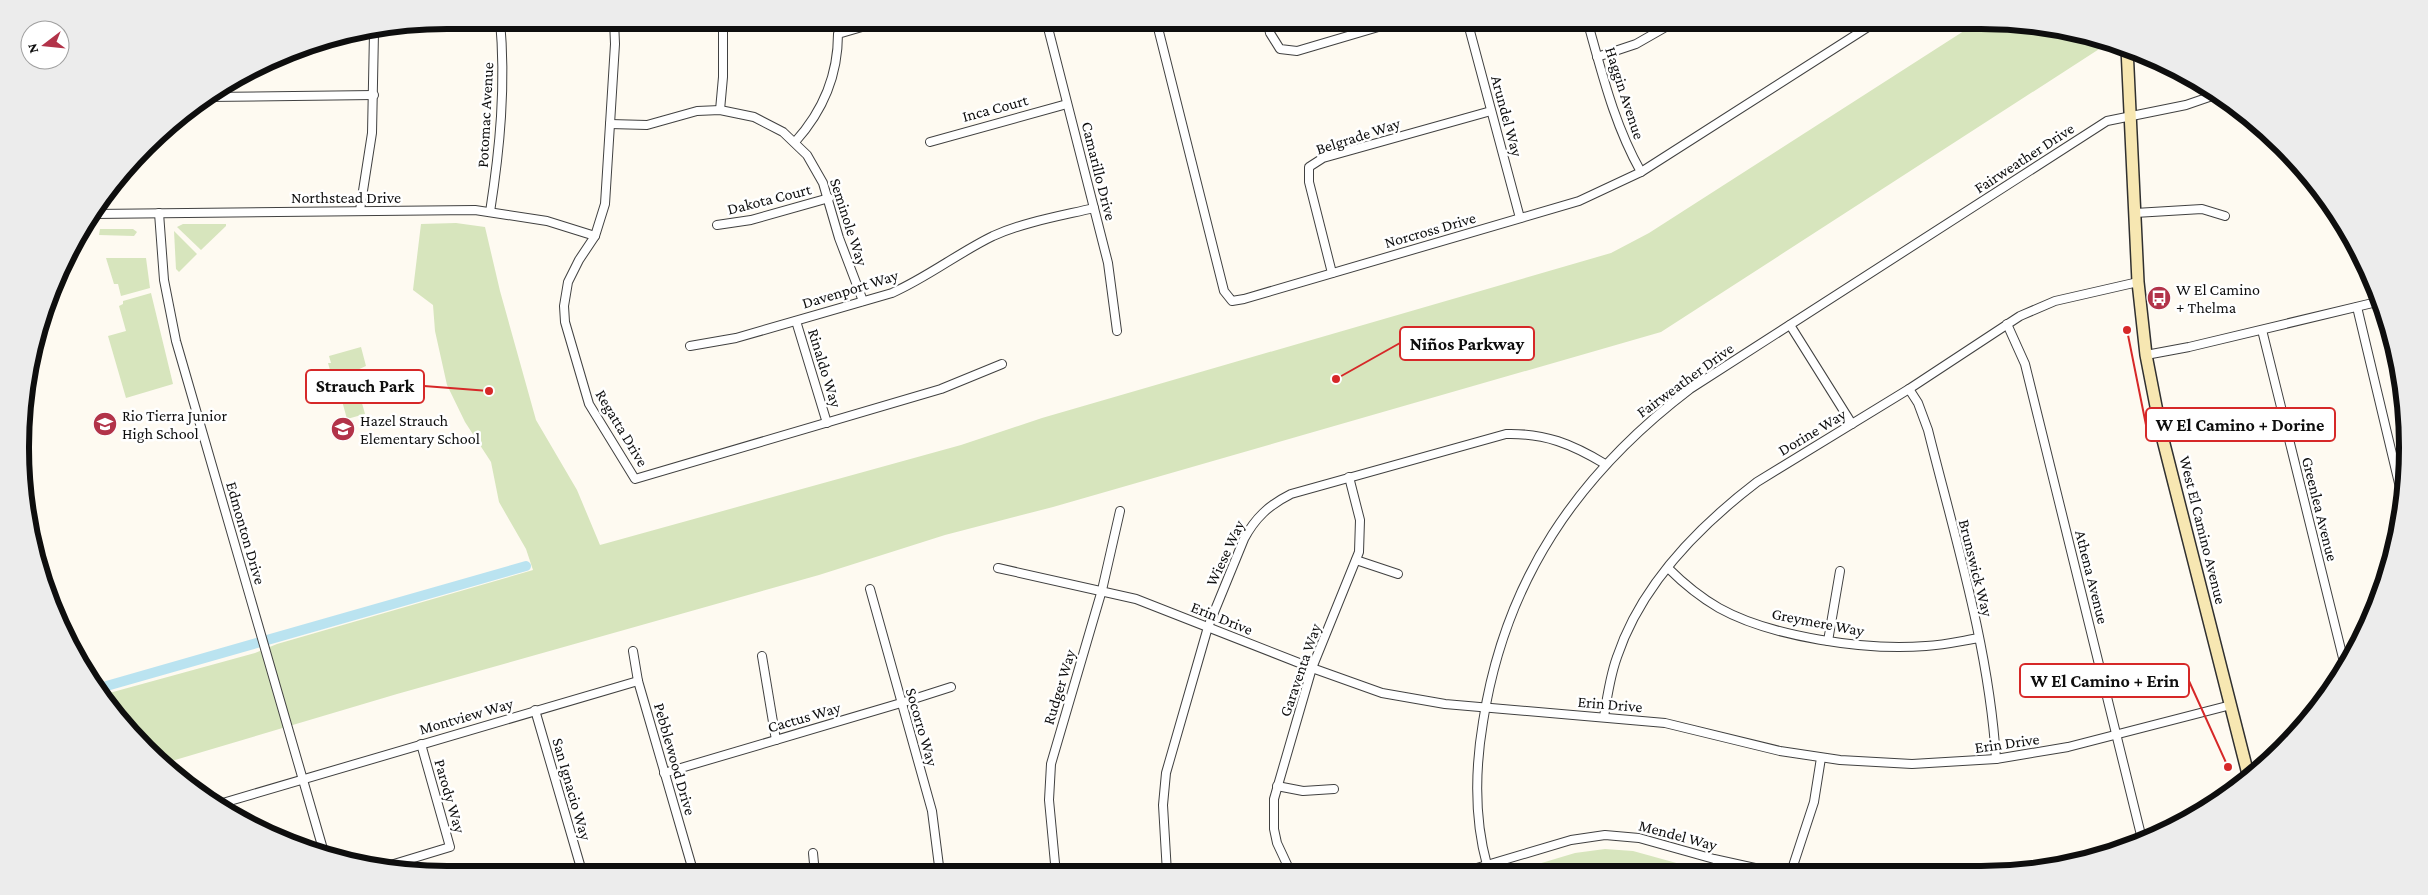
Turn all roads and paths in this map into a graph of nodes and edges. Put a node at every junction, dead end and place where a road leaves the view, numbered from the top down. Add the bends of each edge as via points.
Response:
1 (500, 29) edge
2 (614, 29) edge
3 (723, 29) edge
4 (855, 29) edge
5 (1048, 29) edge
6 (1158, 29) edge
7 (1269, 29) edge
8 (1372, 29) edge
9 (1469, 29) edge
10 (1590, 29) edge
11 (1662, 29) edge
12 (1865, 29) edge
13 (374, 36) edge
14 (2126, 55) edge
15 (1598, 57) junction
16 (374, 95) junction
17 (219, 97) edge
18 (2209, 97) edge
19 (1067, 104) junction
20 (720, 110) junction
21 (1491, 111) junction
22 (2130, 116) junction
23 (610, 124) junction
24 (795, 142) junction
25 (930, 142) dead end
26 (1641, 172) junction
27 (828, 198) junction
28 (1094, 208) junction
29 (360, 210) junction
30 (490, 212) junction
31 (159, 213) junction
32 (2135, 213) junction
33 (100, 214) edge
34 (2225, 216) dead end
35 (1520, 218) junction
36 (716, 225) dead end
37 (595, 236) junction
38 (1332, 273) junction
39 (2138, 282) junction
40 (863, 301) junction
41 (2373, 303) edge
42 (2357, 307) junction
43 (796, 320) junction
44 (2007, 324) junction
45 (1790, 325) junction
46 (1117, 330) dead end
47 (2262, 330) junction
48 (690, 346) dead end
49 (2146, 355) junction
50 (1002, 364) dead end
51 (1909, 389) junction
52 (827, 423) junction
53 (1852, 424) junction
54 (1605, 464) junction
55 (1350, 477) junction
56 (2398, 478) edge
57 (1120, 512) dead end
58 (1356, 560) junction
59 (998, 568) dead end
60 (1668, 568) junction
61 (1840, 571) dead end
62 (1398, 574) dead end
63 (870, 590) dead end
64 (1102, 590) junction
65 (1208, 627) junction
66 (1979, 638) junction
67 (1828, 641) junction
68 (633, 650) dead end
69 (762, 656) dead end
70 (2343, 657) edge
71 (1312, 668) junction
72 (638, 680) junction
73 (951, 686) dead end
74 (901, 703) junction
75 (2231, 704) junction
76 (1485, 708) junction
77 (535, 710) junction
78 (1604, 717) junction
79 (2117, 734) junction
80 (776, 740) junction
81 (421, 744) junction
82 (1821, 758) junction
83 (1996, 759) junction
84 (2247, 770) edge
85 (664, 773) junction
86 (303, 780) junction
87 (1277, 786) junction
88 (1334, 789) dead end
89 (225, 802) edge
90 (2141, 834) edge
91 (322, 847) edge
92 (813, 853) dead end
93 (396, 863) edge
94 (1487, 865) junction
95 (580, 866) edge
96 (692, 866) edge
97 (814, 866) edge
98 (939, 866) edge
99 (1055, 866) edge
100 (1166, 866) edge
101 (1287, 866) edge
102 (1484, 866) edge
103 (1746, 866) edge
104 (1792, 866) edge

1 - 30 street, Potomac Avenue via 502,110
2 - 23 street, Regatta Drive
3 - 20 street
4 - 24 street via 838,34 835,70 829,90 812,122
5 - 19 street, Camarillo Drive
6 - 38 street, Norcross Drive via 1224,290 1232,301
7 - 8 street via 1280,49 1297,51
9 - 21 street, Arundel Way
10 - 15 street, Haggin Avenue
11 - 15 street via 1636,44
12 - 26 street, Norcross Drive
13 - 16 street
14 - 22 main road, West El Camino Avenue
15 - 26 street, Haggin Avenue via 1618,127
16 - 17 street
16 - 29 street via 370,153
18 - 22 street, Fairweather Drive
19 - 25 street, Inca Court
19 - 28 street, Camarillo Drive
20 - 23 street, Seminole Way via 697,111 647,125
20 - 24 street, Seminole Way via 754,117
21 - 35 street, Arundel Way
21 - 38 street, Belgrade Way via 1323,158 1309,167 1309,182
22 - 32 main road, West El Camino Avenue
22 - 45 street, Fairweather Drive via 2107,121
23 - 37 street, Regatta Drive via 605,204
24 - 27 street, Seminole Way via 816,169
26 - 35 street, Norcross Drive via 1578,201
27 - 36 street, Dakota Court via 750,220
27 - 40 street, Seminole Way
28 - 40 street, Davenport Way via 1000,233 911,284
28 - 46 street, Camarillo Drive via 1113,286
29 - 30 street, Northstead Drive
29 - 31 street, Northstead Drive
30 - 37 street, Northstead Drive via 548,221
31 - 33 street, Northstead Drive
31 - 86 street, Edmonton Drive via 163,273 172,323
32 - 34 street via 2195,209
32 - 39 main road, West El Camino Avenue
35 - 38 street, Norcross Drive
37 - 52 street, Regatta Drive via 568,282 564,322 589,404 634,479
39 - 44 street, Dorine Way via 2055,301
39 - 49 main road, West El Camino Avenue
40 - 43 street, Davenport Way
41 - 42 street
42 - 47 street
42 - 56 street
43 - 48 street, Davenport Way via 736,338
43 - 52 street, Rinaldo Way
44 - 51 street, Dorine Way
44 - 79 street, Athena Avenue via 2025,364
45 - 53 street
45 - 54 street, Fairweather Drive via 1669,405
47 - 49 street
47 - 70 street, Greenlea Avenue
49 - 75 main road, West El Camino Avenue via 2161,432
50 - 52 street, Regatta Drive via 941,389
51 - 53 street, Dorine Way
51 - 66 street, Brunswick Way via 1928,430
53 - 60 street, Dorine Way via 1735,499 1708,522
54 - 55 street, Wiese Way via 1558,439 1526,433 1506,434
54 - 76 street, Fairweather Drive via 1563,518 1532,570 1505,633
55 - 58 street, Garaventa Way via 1360,520 1361,536
55 - 65 street, Wiese Way via 1291,494 1255,520
57 - 64 street, Rudger Way
58 - 62 street
58 - 71 street, Garaventa Way
59 - 64 street, Erin Drive
60 - 67 street, Greymere Way via 1707,600 1735,615 1790,633
60 - 78 street, Dorine Way via 1627,633 1610,680
61 - 67 street
63 - 74 street, Socorro Way
64 - 65 street, Erin Drive via 1136,598
64 - 99 street, Rudger Way via 1051,764 1049,800
65 - 71 street, Erin Drive
65 - 100 street, Wiese Way via 1166,773 1163,805
66 - 67 street, Greymere Way via 1905,647
66 - 83 street, Brunswick Way via 1993,713
68 - 72 street, Pebblewood Drive
69 - 80 street
71 - 76 street, Erin Drive via 1382,692
71 - 87 street, Garaventa Way
72 - 77 street, Montview Way
72 - 85 street, Pebblewood Drive
73 - 74 street, Cactus Way
74 - 80 street, Cactus Way
74 - 98 street, Socorro Way via 932,811
75 - 79 street, Erin Drive
75 - 84 main road, West El Camino Avenue
76 - 78 street, Erin Drive
76 - 94 street, Fairweather Drive via 1477,803 1478,828
77 - 81 street, Montview Way
77 - 95 street, San Ignacio Way
78 - 82 street, Erin Drive via 1665,723
79 - 83 street, Erin Drive via 2068,747
79 - 90 street, Athena Avenue
80 - 85 street, Cactus Way
81 - 86 street, Montview Way
81 - 93 street, Parody Way via 450,847
82 - 83 street, Erin Drive via 1912,764
82 - 104 street via 1814,802
85 - 96 street, Pebblewood Drive
86 - 89 street, Montview Way
86 - 91 street, Edmonton Drive
87 - 88 street via 1303,791
87 - 101 street, Garaventa Way via 1274,829
92 - 97 street
94 - 102 street, Mendel Way
94 - 103 street, Mendel Way via 1571,840 1605,835 1656,842

